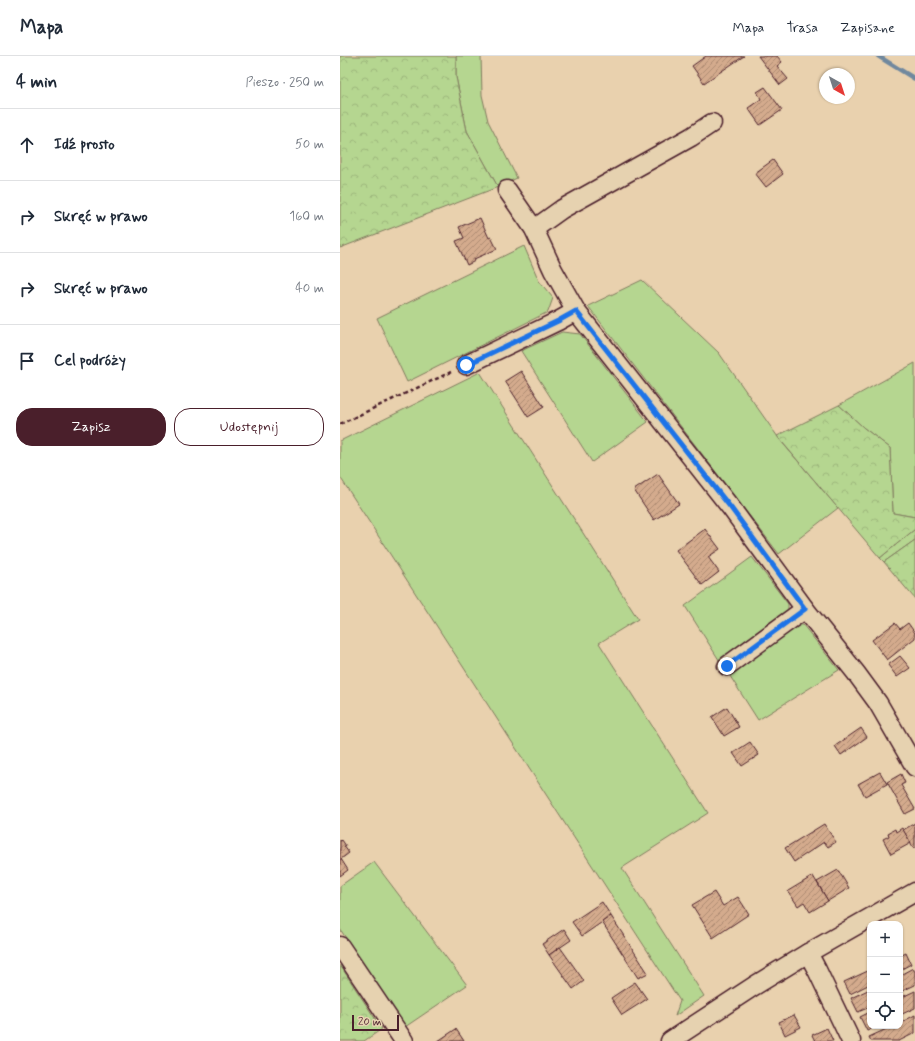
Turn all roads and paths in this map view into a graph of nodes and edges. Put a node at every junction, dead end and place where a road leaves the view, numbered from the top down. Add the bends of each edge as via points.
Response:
1 (712, 123) dead end
2 (507, 190) dead end
3 (534, 229) junction
4 (576, 311) junction
5 (466, 365) joint
6 (340, 424) edge
7 (805, 609) junction
8 (727, 666) dead end
9 (915, 767) edge
10 (915, 892) edge
11 (340, 946) edge
12 (808, 953) junction
13 (404, 1041) edge
14 (670, 1041) edge
15 (851, 1041) edge

1 - 3 street via 562,209
2 - 3 street
3 - 4 street
4 - 5 street
4 - 7 street via 731,508
5 - 6 path
7 - 8 street
7 - 9 street via 878,704
10 - 12 street
11 - 13 street
12 - 14 street
12 - 15 street

